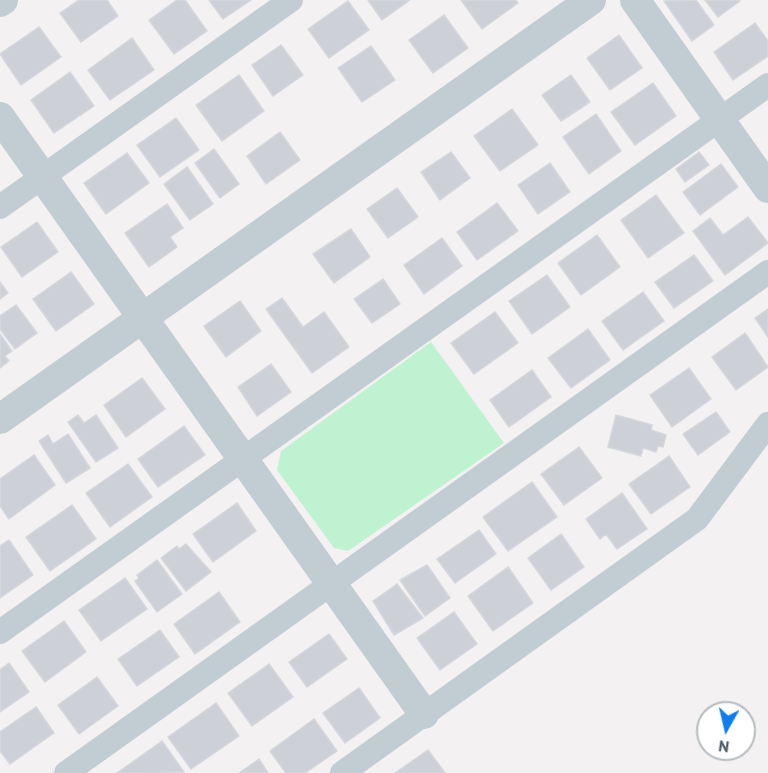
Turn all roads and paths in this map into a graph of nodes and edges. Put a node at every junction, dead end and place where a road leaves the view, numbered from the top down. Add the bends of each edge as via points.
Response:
1 (291, 0) edge
2 (591, 0) edge
3 (635, 0) edge
4 (768, 85) edge
5 (0, 117) edge
6 (720, 119) junction
7 (43, 177) junction
8 (768, 188) edge
9 (0, 207) edge
10 (768, 272) edge
11 (144, 320) junction
12 (0, 419) edge
13 (768, 424) edge
14 (243, 459) junction
15 (331, 583) junction
16 (0, 632) edge
17 (424, 714) junction
18 (66, 773) edge
19 (342, 773) edge

1 - 7 street
2 - 11 street
3 - 6 street
4 - 6 street
5 - 7 street
6 - 8 street
6 - 14 street
7 - 9 street
7 - 11 street
10 - 15 street
11 - 12 street
11 - 14 street
13 - 17 street via 697,519
14 - 15 street
14 - 16 street
15 - 17 street
15 - 18 street
17 - 19 street

